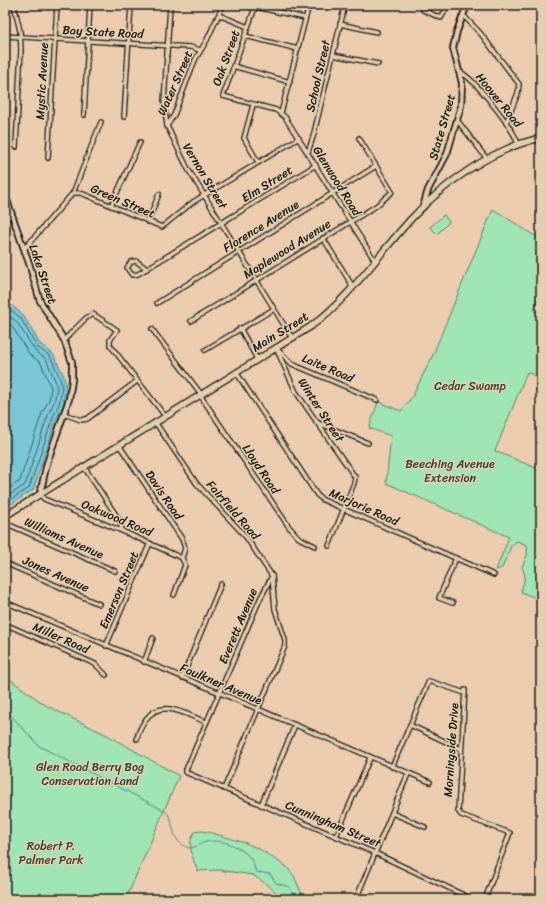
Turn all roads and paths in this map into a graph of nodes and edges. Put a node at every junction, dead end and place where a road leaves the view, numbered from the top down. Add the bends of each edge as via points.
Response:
1 (14, 5) edge
2 (57, 5) edge
3 (90, 5) edge
4 (131, 5) edge
5 (170, 5) edge
6 (223, 5) edge
7 (309, 5) edge
8 (345, 5) edge
9 (448, 5) edge
10 (468, 5) edge
11 (256, 6) edge
12 (423, 10) dead end
13 (219, 14) junction
14 (463, 15) junction
15 (305, 18) junction
16 (340, 24) junction
17 (248, 27) junction
18 (377, 32) dead end
19 (5, 36) edge
20 (245, 36) junction
21 (21, 37) junction
22 (55, 39) junction
23 (88, 41) junction
24 (128, 43) junction
25 (168, 46) junction
26 (298, 49) junction
27 (200, 50) junction
28 (333, 55) junction
29 (378, 64) dead end
30 (233, 66) junction
31 (460, 72) junction
32 (290, 82) junction
33 (253, 105) junction
34 (281, 113) junction
35 (84, 115) dead end
36 (124, 117) dead end
37 (457, 120) junction
38 (101, 122) dead end
39 (506, 123) junction
40 (167, 126) junction
41 (299, 138) junction
42 (359, 138) dead end
43 (541, 138) edge
44 (140, 142) dead end
45 (518, 144) junction
46 (16, 147) dead end
47 (308, 152) junction
48 (48, 158) dead end
49 (487, 159) junction
50 (258, 162) junction
51 (316, 165) junction
52 (376, 166) junction
53 (72, 193) junction
54 (333, 193) junction
55 (159, 194) dead end
56 (5, 195) edge
57 (204, 195) junction
58 (111, 206) junction
59 (423, 207) junction
60 (12, 215) junction
61 (5, 219) edge
62 (350, 221) junction
63 (148, 222) junction
64 (222, 224) junction
65 (323, 238) junction
66 (24, 249) junction
67 (239, 252) junction
68 (375, 261) junction
69 (147, 269) junction
70 (256, 280) junction
71 (353, 287) junction
72 (157, 304) dead end
73 (274, 309) junction
74 (191, 321) dead end
75 (240, 328) junction
76 (152, 329) dead end
77 (292, 338) junction
78 (64, 340) junction
79 (276, 348) junction
80 (205, 350) dead end
81 (257, 359) junction
82 (236, 372) junction
83 (137, 381) junction
84 (200, 394) junction
85 (377, 400) dead end
86 (64, 414) junction
87 (165, 416) junction
88 (155, 422) junction
89 (316, 422) junction
90 (368, 443) dead end
91 (119, 445) junction
92 (84, 467) junction
93 (40, 494) junction
94 (344, 509) junction
95 (5, 516) edge
96 (5, 523) edge
97 (122, 530) junction
98 (150, 543) junction
99 (315, 546) dead end
100 (329, 546) dead end
101 (182, 558) junction
102 (456, 558) junction
103 (5, 563) edge
104 (115, 571) dead end
105 (494, 575) dead end
106 (272, 576) junction
107 (221, 584) dead end
108 (174, 595) dead end
109 (5, 602) edge
110 (453, 603) dead end
111 (99, 604) dead end
112 (5, 624) edge
113 (154, 638) dead end
114 (106, 646) junction
115 (144, 662) junction
116 (106, 674) dead end
117 (182, 678) junction
118 (219, 694) junction
119 (257, 710) junction
120 (206, 722) junction
121 (295, 725) junction
122 (410, 725) junction
123 (137, 738) dead end
124 (461, 749) junction
125 (370, 758) junction
126 (392, 767) junction
127 (185, 772) joint
128 (408, 774) junction
129 (430, 782) dead end
130 (224, 789) junction
131 (261, 805) junction
132 (392, 813) junction
133 (425, 827) dead end
134 (336, 836) junction
135 (375, 853) junction
136 (356, 899) edge
137 (472, 899) edge
138 (485, 899) edge

1 - 21 street
2 - 22 street, Mystic Avenue
3 - 23 street
4 - 24 street
5 - 25 street, Vernon Street
6 - 13 street, Water Street
7 - 15 street
8 - 16 street, School Street
9 - 12 street via 442,18
10 - 14 street, State Street
11 - 15 street
11 - 17 street, Oak Street
13 - 17 street
13 - 27 street, Water Street
14 - 31 street, State Street via 453,48
14 - 39 street via 481,34 519,87
15 - 26 street
16 - 18 street
16 - 28 street, School Street
17 - 20 street, Oak Street
19 - 21 street, Bay State Road
20 - 26 street
20 - 30 street, Oak Street
21 - 22 street, Bay State Road
21 - 46 street
22 - 23 street, Bay State Road
22 - 48 street, Mystic Avenue
23 - 24 street, Bay State Road
23 - 35 street
24 - 25 street, Bay State Road
24 - 36 street
25 - 27 street, Bay State Road
25 - 40 street, Vernon Street via 164,109
26 - 32 street
27 - 40 street, Water Street via 174,115
28 - 29 street
28 - 47 street, School Street via 314,137
30 - 32 street
30 - 33 street, Oak Street via 223,96
31 - 37 street, State Street via 463,95
31 - 39 street, Hoover Road via 472,81
32 - 34 street
33 - 34 street
33 - 50 street via 244,138
34 - 41 street, Glenwood Road
37 - 49 street
37 - 59 street, State Street via 445,158 428,190
38 - 53 street
39 - 45 street, Hoover Road
40 - 57 street, Vernon Street via 178,151
41 - 47 street, Glenwood Road
41 - 50 street
42 - 52 street
43 - 45 main road, Main Street
44 - 58 street
45 - 49 main road, Main Street
47 - 51 street, Glenwood Road
49 - 59 main road, Main Street
50 - 57 street
51 - 54 street, Glenwood Road
51 - 64 street, Elm Street
52 - 54 street, Florence Avenue
52 - 62 street, Maplewood Avenue via 392,192 380,203
53 - 58 street, Green Street
53 - 66 street
54 - 62 street, Glenwood Road
54 - 67 street, Florence Avenue
55 - 63 street
56 - 60 street, Lake Street
57 - 63 street, Green Street via 183,209 165,226 159,227
57 - 64 street, Vernon Street
58 - 63 street, Green Street
59 - 68 main road, Main Street
60 - 61 street
60 - 66 street, Lake Street
62 - 65 street, Maplewood Avenue
62 - 68 street, Glenwood Road
64 - 67 street, Vernon Street
64 - 69 street, Elm Street
65 - 70 street, Maplewood Avenue
65 - 71 street
66 - 78 street, Lake Street via 40,301
67 - 70 street, Vernon Street
67 - 72 street, Florence Avenue
68 - 71 main road, Main Street
69 - 69 street, Elm Street via 136,261 131,262 127,268 134,275
70 - 73 street, Vernon Street
70 - 74 street, Maplewood Avenue
71 - 77 main road, Main Street via 324,316
73 - 75 street
73 - 77 street, Vernon Street
75 - 80 street
75 - 81 street
76 - 84 street, Lloyd Road
77 - 79 main road, Main Street
78 - 83 street via 93,314 117,330 110,340 110,345
78 - 86 street, Lake Street via 70,356 72,374 72,386
79 - 81 main road, Main Street
79 - 85 street, Laite Road via 292,364
79 - 89 street, Winter Street via 292,386
81 - 82 main road, Main Street
82 - 84 main road, Main Street
82 - 94 street, Marjorie Road via 317,495 326,503
83 - 86 street via 87,419
83 - 87 street
84 - 87 main road, Main Street
84 - 99 street, Lloyd Road via 289,527 299,538
86 - 93 street, Lake Street via 47,463
87 - 88 main road, Main Street
88 - 91 main road, Main Street
88 - 106 street, Fairfield Road via 197,484 246,537
89 - 90 street
89 - 94 street, Winter Street via 355,479
91 - 92 main road, Main Street
91 - 101 street, Davis Road via 182,539 185,548
92 - 93 main road, Main Street
92 - 97 street via 120,522
93 - 95 main road, Main Street
93 - 97 street, Oakwood Road via 44,500
94 - 100 street
94 - 102 street, Marjorie Road
96 - 104 street, Williams Avenue
97 - 98 street, Oakwood Road
98 - 101 street, Oakwood Road
98 - 114 street, Emerson Street
101 - 108 street via 185,563
102 - 105 street, Marjorie Road
102 - 110 street via 439,598
103 - 111 street, Jones Avenue
106 - 118 street, Everett Avenue
106 - 119 street, Fairfield Road via 275,609 285,646
107 - 117 street
109 - 114 street, Faulkner Avenue
112 - 116 street, Miller Road via 96,664
113 - 115 street
114 - 115 street, Faulkner Avenue
115 - 117 street, Faulkner Avenue
117 - 118 street, Faulkner Avenue
118 - 119 street, Faulkner Avenue
118 - 120 street, Everett Avenue
119 - 121 street, Faulkner Avenue
119 - 130 street
120 - 123 street via 173,709 159,709 147,718
120 - 127 street, Everett Avenue
121 - 125 street, Faulkner Avenue
121 - 131 street
122 - 124 street
122 - 124 street, Morningside Drive via 429,680 465,691
122 - 126 street
124 - 138 street, Morningside Drive via 458,811 461,815 510,833
125 - 126 street, Faulkner Avenue
125 - 134 street
126 - 128 street, Faulkner Avenue
127 - 130 street, Cunningham Street
128 - 129 street, Faulkner Avenue
128 - 132 street
130 - 131 street, Cunningham Street
131 - 134 street, Cunningham Street
132 - 133 street
132 - 135 street
134 - 135 street, Cunningham Street
135 - 136 street
135 - 137 street, Cunningham Street

